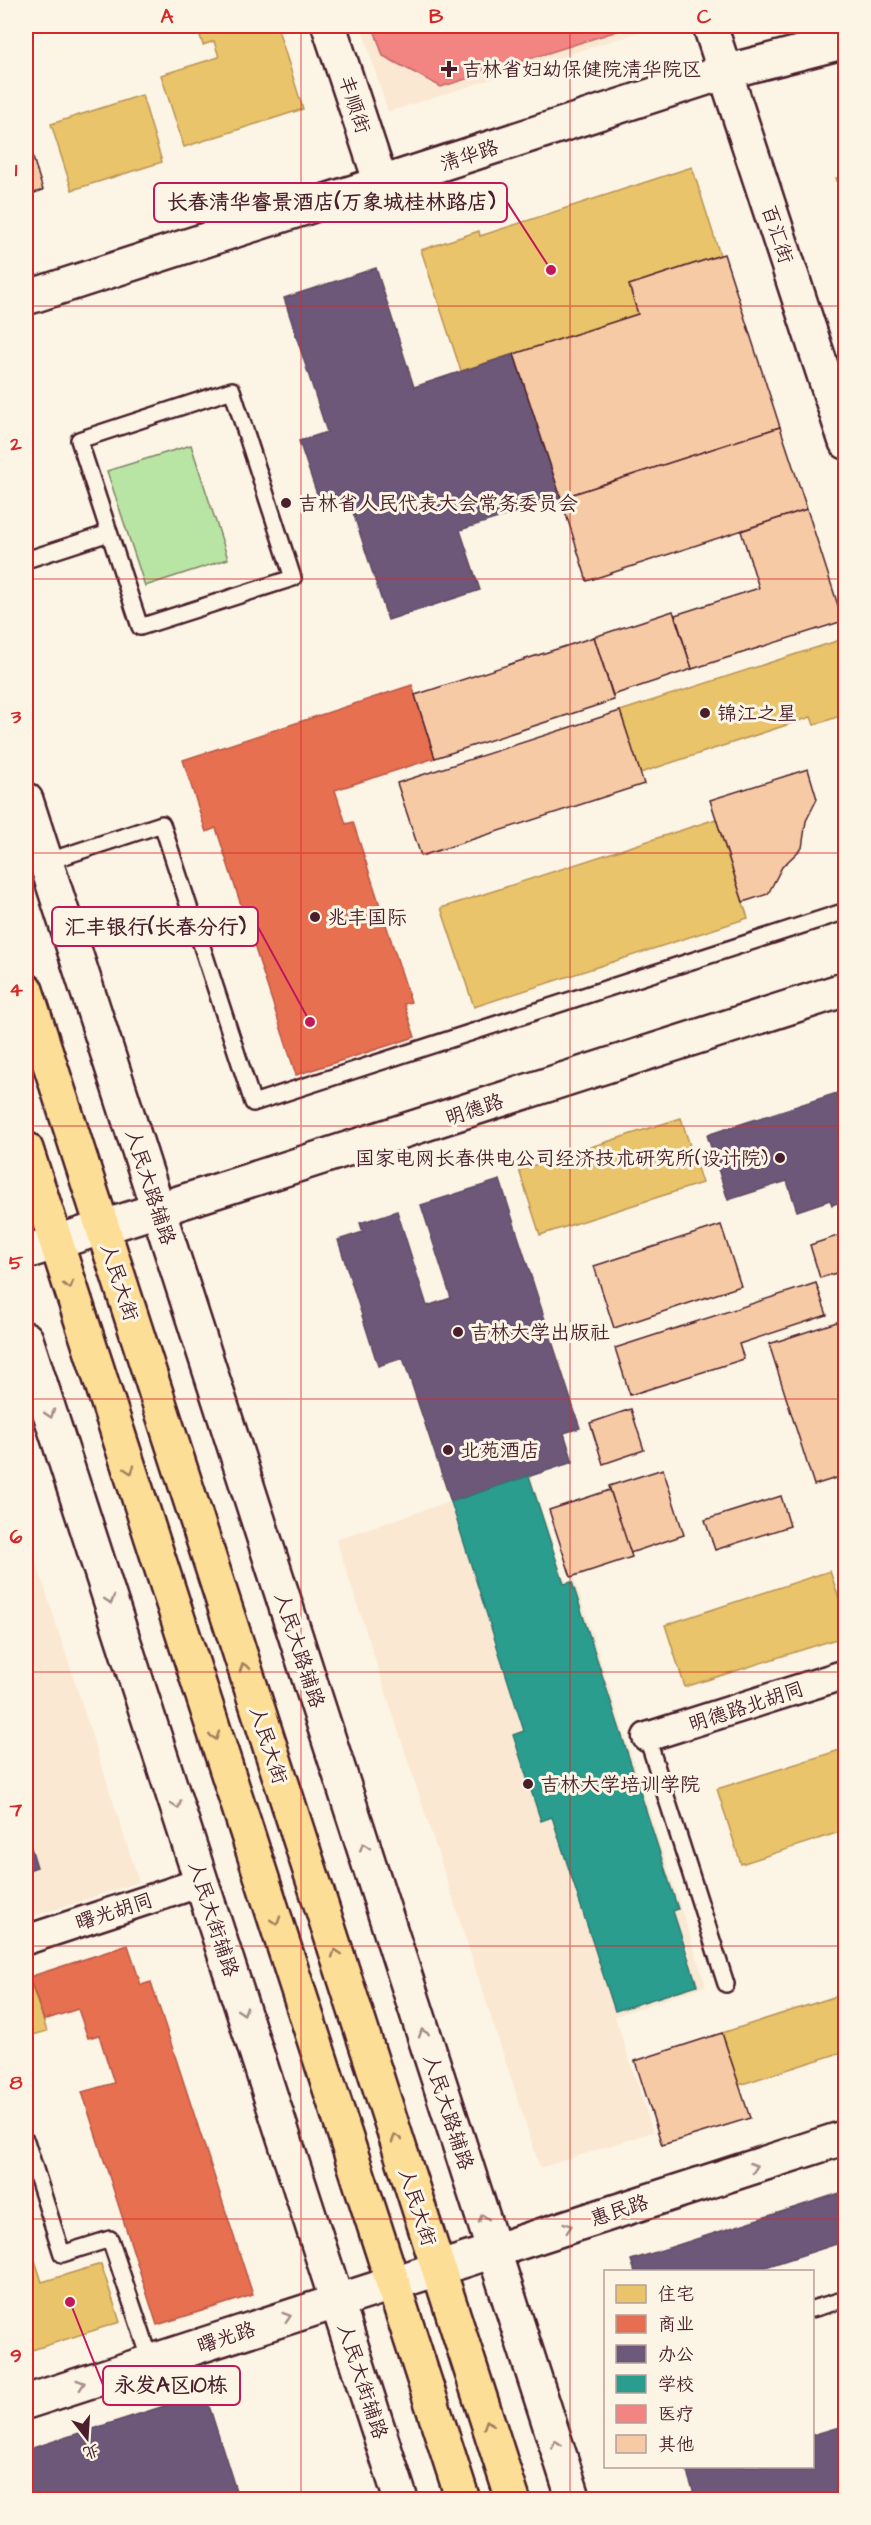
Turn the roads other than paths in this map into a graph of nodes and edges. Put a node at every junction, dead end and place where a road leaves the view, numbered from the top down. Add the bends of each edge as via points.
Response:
1 (329, 26) edge
2 (710, 26) edge
3 (846, 41) edge
4 (725, 72) junction
5 (381, 183) junction
6 (26, 298) edge
7 (846, 442) edge
8 (109, 532) junction
9 (26, 560) edge
10 (26, 800) edge
11 (46, 862) junction
12 (846, 911) edge
13 (846, 989) edge
14 (26, 990) edge
15 (26, 1149) edge
16 (158, 1210) junction
17 (102, 1228) junction
18 (41, 1247) edge
19 (26, 1339) edge
20 (846, 1674) edge
21 (647, 1737) joint
22 (202, 1882) junction
23 (26, 1940) edge
24 (726, 1984) dead end
25 (846, 2137) edge
26 (26, 2141) edge
27 (494, 2251) junction
28 (438, 2269) junction
29 (393, 2283) junction
30 (846, 2299) edge
31 (337, 2301) junction
32 (814, 2309) edge
33 (151, 2361) junction
34 (26, 2402) edge
35 (401, 2499) edge
36 (463, 2499) edge
37 (513, 2499) edge
38 (574, 2499) edge

1 - 5 street, 丰顺街
2 - 4 street, 百汇街
3 - 4 street, 清华路
4 - 5 street, 清华路
4 - 7 street, 百汇街
5 - 6 street, 清华路
8 - 8 lane via 79,440 232,390 292,578 140,627
8 - 9 lane
10 - 11 street, 人民大路辅路
11 - 12 lane via 162,824 253,1102
11 - 16 street, 人民大路辅路
13 - 16 street, 明德路
14 - 17 main road, 人民大街
15 - 18 main road
16 - 17 street, 明德路
27 -> 16 street, 人民大路辅路
17 - 18 street, 明德路
28 -> 17 main road, 人民大街
18 -> 29 main road
19 -> 22 street, 人民大街辅路
20 - 21 street, 明德路北胡同
21 - 24 lane
22 - 23 street, 曙光胡同
22 -> 31 street, 人民大街辅路
27 -> 25 street, 惠民路
26 - 33 lane via 62,2254 111,2239
27 - 28 street, 惠民路
38 -> 27 street, 人民大路辅路
28 - 29 street, 惠民路
37 -> 28 main road, 人民大街
29 - 31 street, 曙光路
29 - 36 main road
30 - 32 lane
33 -> 31 street, 曙光路
31 - 35 street, 人民大街辅路
34 -> 33 street, 曙光路

